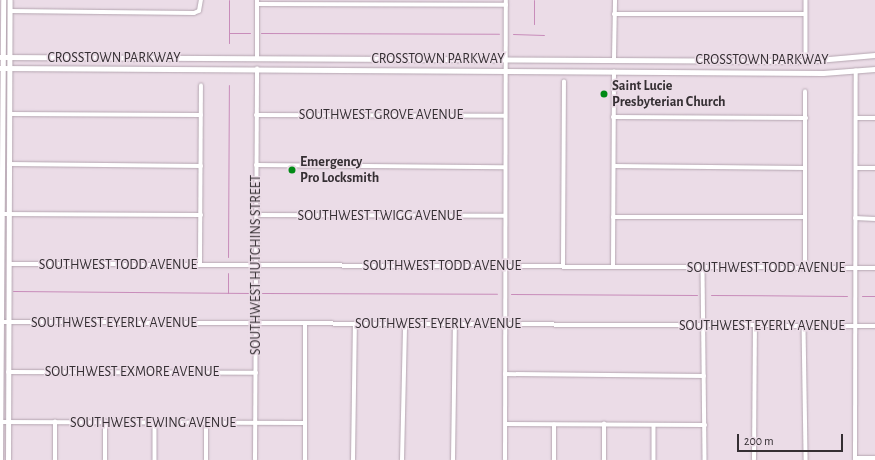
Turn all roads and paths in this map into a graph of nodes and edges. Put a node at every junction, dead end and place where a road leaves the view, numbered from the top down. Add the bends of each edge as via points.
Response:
1 (3, 0) edge
2 (10, 0) edge
3 (201, 0) edge
4 (407, 0) edge
5 (457, 0) edge
6 (506, 0) edge
7 (615, 0) edge
8 (806, 0) edge
9 (257, 2) edge
10 (307, 2) edge
11 (356, 2) edge
12 (407, 5) junction
13 (457, 5) junction
14 (506, 6) junction
15 (10, 11) junction
16 (614, 14) junction
17 (805, 14) junction
18 (875, 55) edge
19 (1, 57) edge
20 (10, 58) junction
21 (257, 58) junction
22 (614, 59) junction
23 (506, 60) junction
24 (806, 60) junction
25 (1, 68) edge
26 (10, 69) junction
27 (875, 69) edge
28 (257, 70) junction
29 (506, 70) junction
30 (614, 72) junction
31 (856, 72) junction
32 (564, 82) dead end
33 (201, 86) dead end
34 (805, 92) dead end
35 (10, 114) junction
36 (201, 115) junction
37 (256, 115) junction
38 (505, 116) junction
39 (614, 117) junction
40 (806, 118) junction
41 (856, 118) junction
42 (875, 118) edge
43 (9, 164) junction
44 (201, 166) junction
45 (256, 166) junction
46 (614, 166) junction
47 (504, 167) junction
48 (805, 168) junction
49 (856, 168) junction
50 (875, 168) edge
51 (1, 214) junction
52 (9, 214) junction
53 (201, 215) junction
54 (256, 215) junction
55 (504, 216) junction
56 (613, 217) junction
57 (805, 217) junction
58 (855, 218) junction
59 (875, 218) edge
60 (1, 264) edge
61 (9, 264) junction
62 (200, 265) junction
63 (563, 265) junction
64 (256, 266) junction
65 (613, 266) junction
66 (504, 267) junction
67 (703, 267) junction
68 (805, 267) junction
69 (855, 268) junction
70 (875, 268) edge
71 (0, 322) edge
72 (9, 322) junction
73 (405, 323) junction
74 (255, 324) junction
75 (305, 324) junction
76 (355, 324) junction
77 (455, 324) junction
78 (504, 324) junction
79 (704, 325) junction
80 (755, 326) junction
81 (804, 326) junction
82 (854, 326) junction
83 (875, 326) edge
84 (8, 372) junction
85 (256, 373) junction
86 (505, 374) junction
87 (704, 376) junction
88 (0, 422) edge
89 (8, 422) junction
90 (55, 422) junction
91 (105, 422) junction
92 (155, 423) junction
93 (206, 423) junction
94 (255, 423) junction
95 (305, 423) junction
96 (506, 424) junction
97 (604, 424) junction
98 (654, 424) junction
99 (554, 425) junction
100 (705, 425) junction
101 (875, 458) edge
102 (855, 459) edge
103 (0, 460) edge
104 (8, 460) edge
105 (55, 460) edge
106 (105, 460) edge
107 (155, 460) edge
108 (206, 460) edge
109 (255, 460) edge
110 (305, 460) edge
111 (353, 460) edge
112 (402, 460) edge
113 (453, 460) edge
114 (505, 460) edge
115 (554, 460) edge
116 (604, 460) edge
117 (654, 460) edge
118 (705, 460) edge
119 (754, 460) edge
120 (806, 460) edge

1 - 19 main road
2 - 15 main road
3 - 15 street via 199,10
4 - 12 street
5 - 13 street
6 - 14 street
7 - 16 street
8 - 17 street
9 - 10 street
9 - 21 street
10 - 11 street
11 - 12 street
12 - 13 street
13 - 14 street
14 - 23 street
15 - 20 main road
16 - 17 street
16 - 22 street
17 - 24 street
18 - 24 main road, CROSSTOWN PARKWAY
19 - 20 main road, CROSSTOWN PARKWAY
19 - 25 main road
20 - 21 main road, CROSSTOWN PARKWAY
20 - 26 main road
21 - 23 main road, CROSSTOWN PARKWAY
22 - 23 main road, CROSSTOWN PARKWAY
22 - 24 main road, CROSSTOWN PARKWAY
23 - 29 street
25 - 26 main road, CROSSTOWN PARKWAY
25 - 51 main road
26 - 28 main road, CROSSTOWN PARKWAY
26 - 35 main road
27 - 31 main road, CROSSTOWN PARKWAY
28 - 29 main road, CROSSTOWN PARKWAY
28 - 37 street, SOUTHWEST HUTCHINS STREET
29 - 30 main road, CROSSTOWN PARKWAY
29 - 38 street
30 - 31 main road, CROSSTOWN PARKWAY
30 - 39 street
31 - 41 street
32 - 63 street
33 - 36 street
34 - 40 street
35 - 36 street
35 - 43 main road
36 - 44 street
37 - 38 street, SOUTHWEST GROVE AVENUE
37 - 45 street, SOUTHWEST HUTCHINS STREET
38 - 47 street
39 - 40 street
39 - 46 street
40 - 48 street
41 - 42 street
41 - 49 street
43 - 44 street
43 - 52 main road
44 - 53 street
45 - 47 street
45 - 54 street, SOUTHWEST HUTCHINS STREET
46 - 48 street
46 - 56 street
47 - 55 street
48 - 57 street
49 - 50 street
49 - 58 street
51 - 52 street
51 - 60 main road
52 - 53 street
52 - 61 main road
53 - 62 street
54 - 55 street, SOUTHWEST TWIGG AVENUE
54 - 64 street, SOUTHWEST HUTCHINS STREET
55 - 66 street
56 - 57 street
56 - 65 street
57 - 68 street
58 - 59 street
58 - 69 street
60 - 71 main road
61 - 62 street, SOUTHWEST TODD AVENUE
61 - 72 main road
62 - 64 street, SOUTHWEST TODD AVENUE
63 - 65 street, SOUTHWEST TODD AVENUE
63 - 66 street, SOUTHWEST TODD AVENUE
64 - 66 street, SOUTHWEST TODD AVENUE
64 - 74 street, SOUTHWEST HUTCHINS STREET
65 - 67 street, SOUTHWEST TODD AVENUE
66 - 78 street
67 - 68 street, SOUTHWEST TODD AVENUE
67 - 79 street
68 - 69 street, SOUTHWEST TODD AVENUE
69 - 70 street, SOUTHWEST TODD AVENUE
69 - 82 street
71 - 72 street, SOUTHWEST EYERLY AVENUE
71 - 88 main road
72 - 74 street, SOUTHWEST EYERLY AVENUE
72 - 84 main road
73 - 76 street, SOUTHWEST EYERLY AVENUE
73 - 77 street, SOUTHWEST EYERLY AVENUE
73 - 112 street
74 - 75 street, SOUTHWEST EYERLY AVENUE
74 - 85 street, SOUTHWEST HUTCHINS STREET
75 - 76 street, SOUTHWEST EYERLY AVENUE
75 - 95 street
76 - 111 street
77 - 78 street, SOUTHWEST EYERLY AVENUE
77 - 113 street
78 - 79 street, SOUTHWEST EYERLY AVENUE
78 - 86 street
79 - 80 street, SOUTHWEST EYERLY AVENUE
79 - 87 street
80 - 81 street, SOUTHWEST EYERLY AVENUE
80 - 119 street
81 - 82 street, SOUTHWEST EYERLY AVENUE
81 - 120 street
82 - 83 street, SOUTHWEST EYERLY AVENUE
82 - 102 street
84 - 85 street, SOUTHWEST EXMORE AVENUE
84 - 89 main road
85 - 94 street, SOUTHWEST HUTCHINS STREET
86 - 87 street
86 - 96 street
87 - 100 street
88 - 89 street, SOUTHWEST EWING AVENUE
88 - 103 main road
89 - 90 street, SOUTHWEST EWING AVENUE
89 - 104 main road
90 - 91 street, SOUTHWEST EWING AVENUE
90 - 105 street
91 - 92 street, SOUTHWEST EWING AVENUE
91 - 106 street
92 - 93 street, SOUTHWEST EWING AVENUE
92 - 107 street
93 - 94 street, SOUTHWEST EWING AVENUE
93 - 108 street
94 - 95 street, SOUTHWEST EWING AVENUE
94 - 109 street, SOUTHWEST HUTCHINS STREET
95 - 110 street
96 - 99 street
96 - 114 street
97 - 98 street
97 - 99 street
97 - 116 street
98 - 100 street
98 - 117 street
99 - 115 street
100 - 118 street
101 - 102 street

